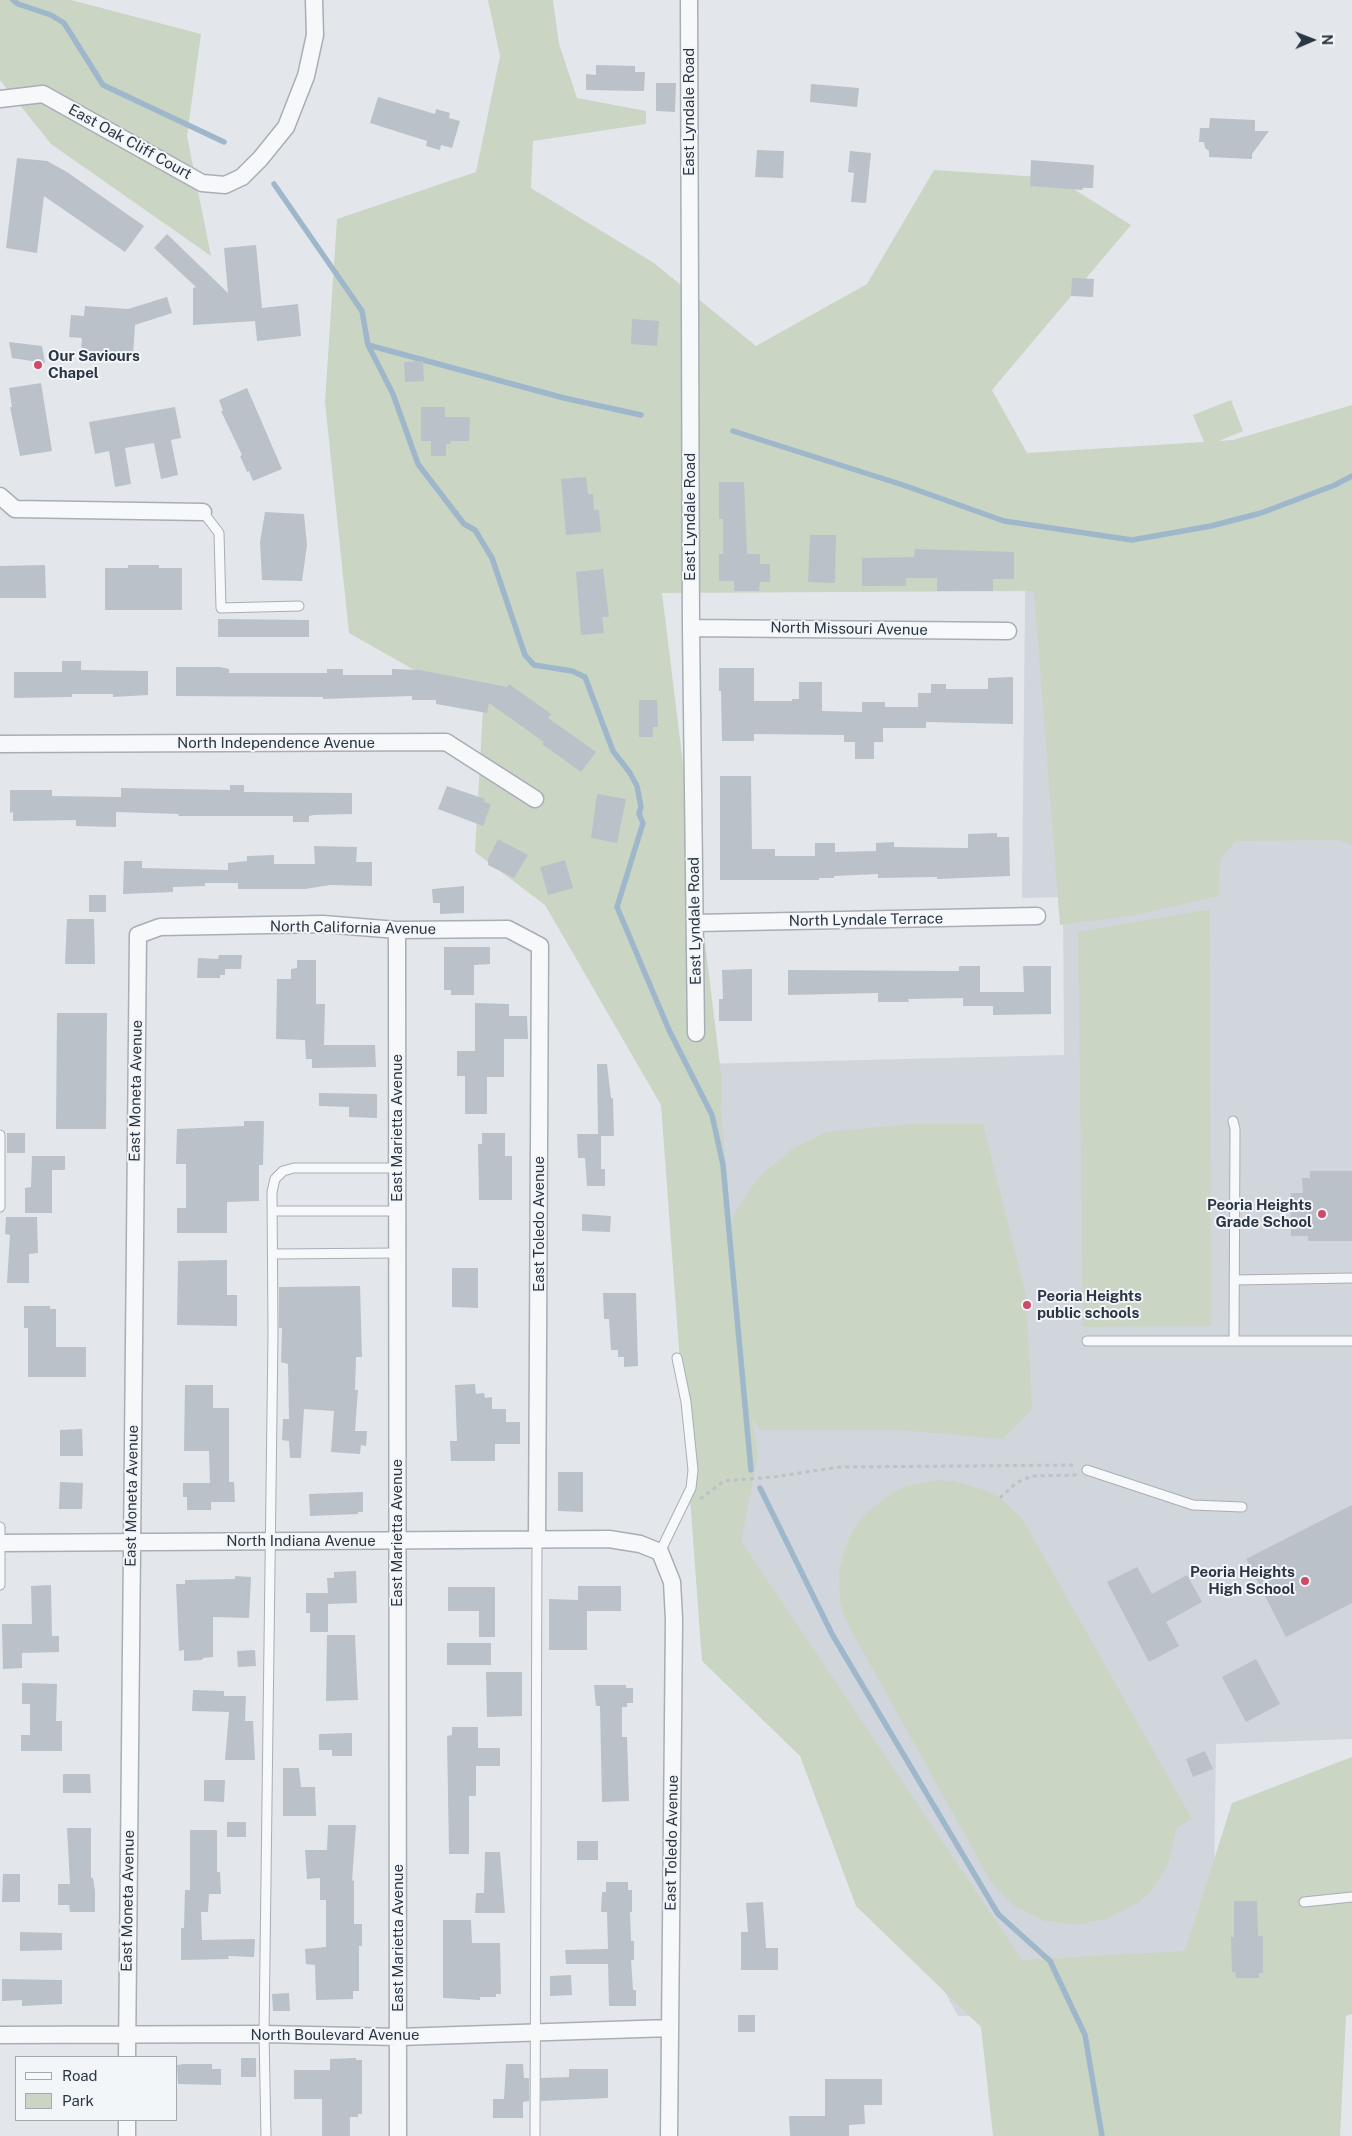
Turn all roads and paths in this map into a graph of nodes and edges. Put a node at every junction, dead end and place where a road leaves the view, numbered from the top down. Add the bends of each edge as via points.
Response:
1 (314, 0) edge
2 (689, 0) edge
3 (0, 99) edge
4 (0, 496) edge
5 (203, 512) joint
6 (299, 606) dead end
7 (691, 628) junction
8 (1008, 631) dead end
9 (0, 744) edge
10 (535, 799) dead end
11 (1037, 916) dead end
12 (696, 923) junction
13 (397, 930) junction
14 (508, 930) joint
15 (138, 935) joint
16 (696, 1033) dead end
17 (1233, 1121) dead end
18 (0, 1135) edge
19 (397, 1168) junction
20 (0, 1207) edge
21 (397, 1211) junction
22 (272, 1212) junction
23 (397, 1253) junction
24 (273, 1254) junction
25 (1352, 1278) edge
26 (1235, 1280) junction
27 (1087, 1341) dead end
28 (1234, 1341) junction
29 (1352, 1341) edge
30 (677, 1358) dead end
31 (1077, 1465) dead end
32 (1087, 1470) joint
33 (717, 1486) dead end
34 (1000, 1498) dead end
35 (1242, 1507) dead end
36 (0, 1527) edge
37 (537, 1539) junction
38 (131, 1541) junction
39 (397, 1541) junction
40 (270, 1542) junction
41 (0, 1543) edge
42 (660, 1552) junction
43 (0, 1585) edge
44 (1352, 1897) edge
45 (1304, 1902) dead end
46 (670, 2028) junction
47 (535, 2033) junction
48 (127, 2034) junction
49 (264, 2034) junction
50 (0, 2035) edge
51 (398, 2036) junction
52 (127, 2056) edge
53 (127, 2121) edge
54 (127, 2136) edge
55 (266, 2136) edge
56 (398, 2136) edge
57 (535, 2136) edge
58 (669, 2136) edge

1 - 3 street, East Oak Cliff Court via 315,35 306,76 286,127 242,177 225,185 202,183 43,94
2 - 7 street, East Lyndale Road
4 - 5 street via 15,509
5 - 6 lane via 219,533 221,608
7 - 8 street, North Missouri Avenue
7 - 12 street, East Lyndale Road
9 - 10 street, North Independence Avenue via 446,742
11 - 12 street, North Lyndale Terrace
12 - 16 street, East Lyndale Road
13 - 14 street, North California Avenue
13 - 15 street, North California Avenue via 313,924 160,927
13 - 19 street, East Marietta Avenue
14 - 37 street, East Toledo Avenue via 540,946
15 - 38 street, East Moneta Avenue
17 - 26 lane
18 - 20 lane
19 - 21 street, East Marietta Avenue
19 - 22 lane via 294,1168 283,1171 275,1179
21 - 22 lane
21 - 23 street, East Marietta Avenue
22 - 24 lane
23 - 24 lane
23 - 39 street, East Marietta Avenue
24 - 40 lane
25 - 26 lane
26 - 28 lane
27 - 28 lane
28 - 29 lane
30 - 42 lane via 686,1402 693,1470 691,1488
31 - 33 path via 840,1467 724,1482
32 - 34 path via 1077,1475 1032,1476 1016,1483
32 - 35 lane via 1193,1505
36 - 41 lane
37 - 39 street, North Indiana Avenue
37 - 42 street, North Indiana Avenue via 609,1539 640,1544
37 - 47 lane
38 - 40 street, North Indiana Avenue
38 - 41 street, North Indiana Avenue
38 - 48 street, East Moneta Avenue
39 - 40 street, North Indiana Avenue
39 - 51 street, East Marietta Avenue
40 - 49 lane
41 - 43 lane
42 - 46 street, East Toledo Avenue via 672,1582 674,1618
44 - 45 lane
46 - 47 street, North Boulevard Avenue
46 - 58 street, East Toledo Avenue
47 - 51 street, North Boulevard Avenue
47 - 57 lane
48 - 49 street, North Boulevard Avenue
48 - 50 street, North Boulevard Avenue
48 - 52 street, East Moneta Avenue
49 - 51 street, North Boulevard Avenue
49 - 55 lane
51 - 56 street, East Marietta Avenue
53 - 54 street

